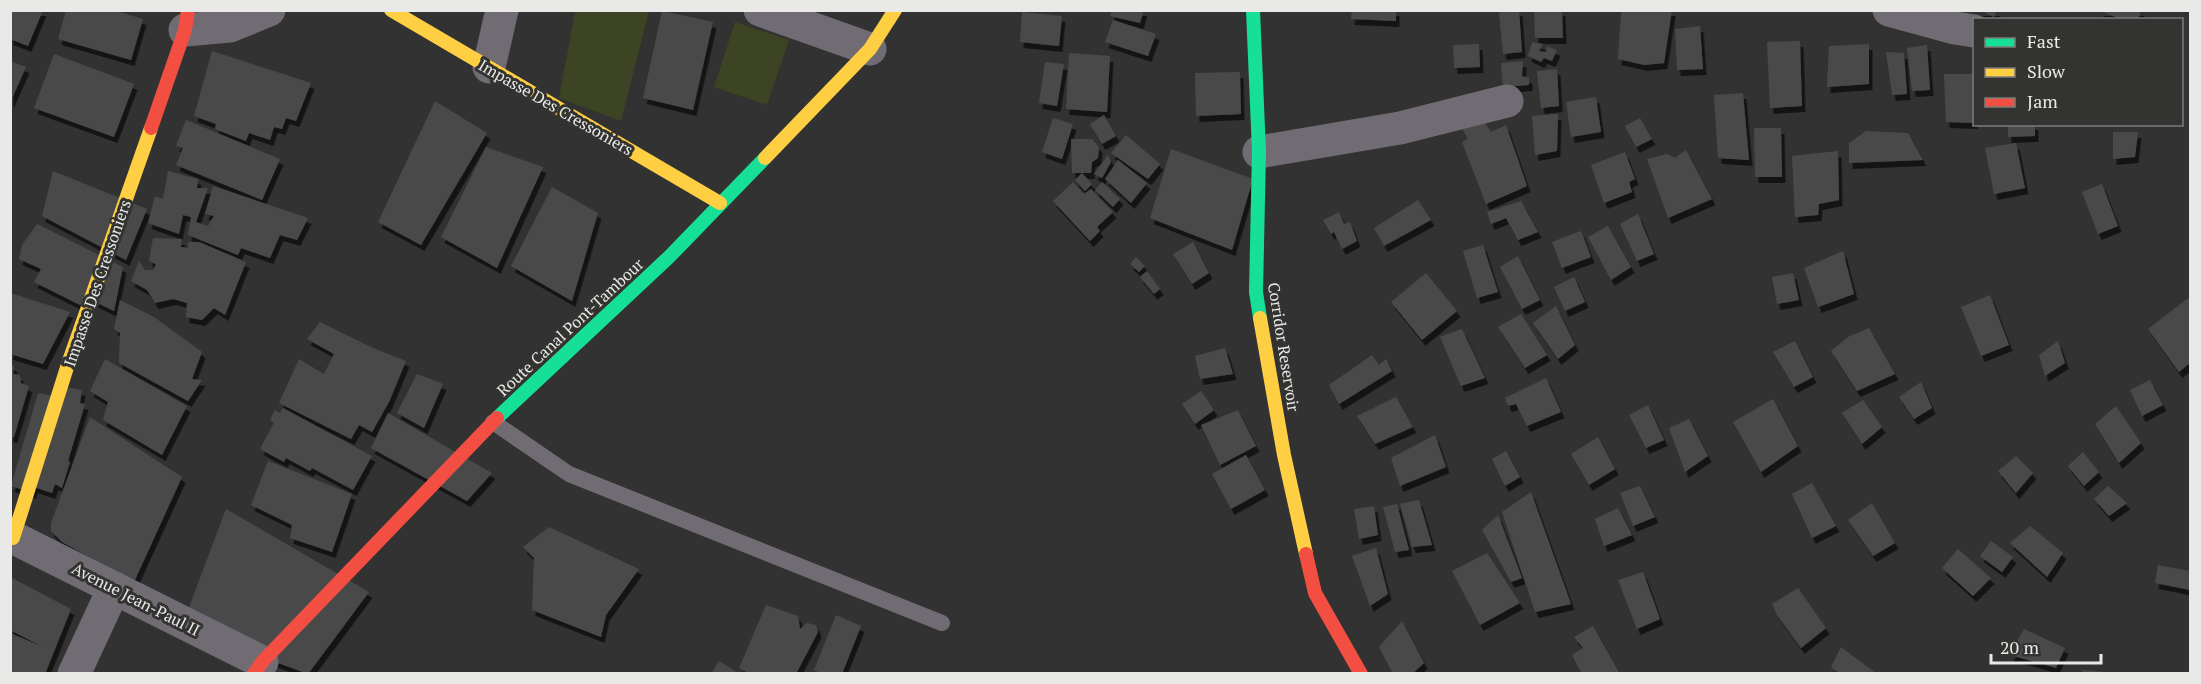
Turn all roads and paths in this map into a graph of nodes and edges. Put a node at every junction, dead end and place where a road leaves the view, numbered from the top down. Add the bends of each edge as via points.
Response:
1 (269, 10) edge
2 (391, 10) edge
3 (502, 10) edge
4 (760, 10) edge
5 (895, 10) edge
6 (1253, 10) edge
7 (1889, 10) edge
8 (187, 20) edge
9 (1973, 31) edge
10 (870, 49) junction
11 (489, 67) junction
12 (1507, 101) dead end
13 (1259, 152) junction
14 (720, 203) junction
15 (493, 422) junction
16 (12, 537) edge
17 (114, 588) junction
18 (942, 624) dead end
19 (258, 668) edge
20 (74, 674) edge
21 (1361, 674) edge

1 - 8 street, Impasse Des Cressoniers via 230,26
2 - 11 street, Impasse Des Cressoniers
3 - 11 street
4 - 10 street
5 - 10 street, Route Canal Pont-Tambour
6 - 13 street, Corridor Reservoir
7 - 9 street
8 - 16 street, Impasse Des Cressoniers
10 - 14 street, Route Canal Pont-Tambour
11 - 14 street, Impasse Des Cressoniers
12 - 13 street via 1400,128
13 - 21 street, Corridor Reservoir via 1256,292 1284,455 1315,593
14 - 15 street, Route Canal Pont-Tambour via 668,258
15 - 18 lane via 569,474
15 - 19 street, Route Canal Pont-Tambour
16 - 17 street, Avenue Jean-Paul II
17 - 19 street, Avenue Jean-Paul II
17 - 20 street

